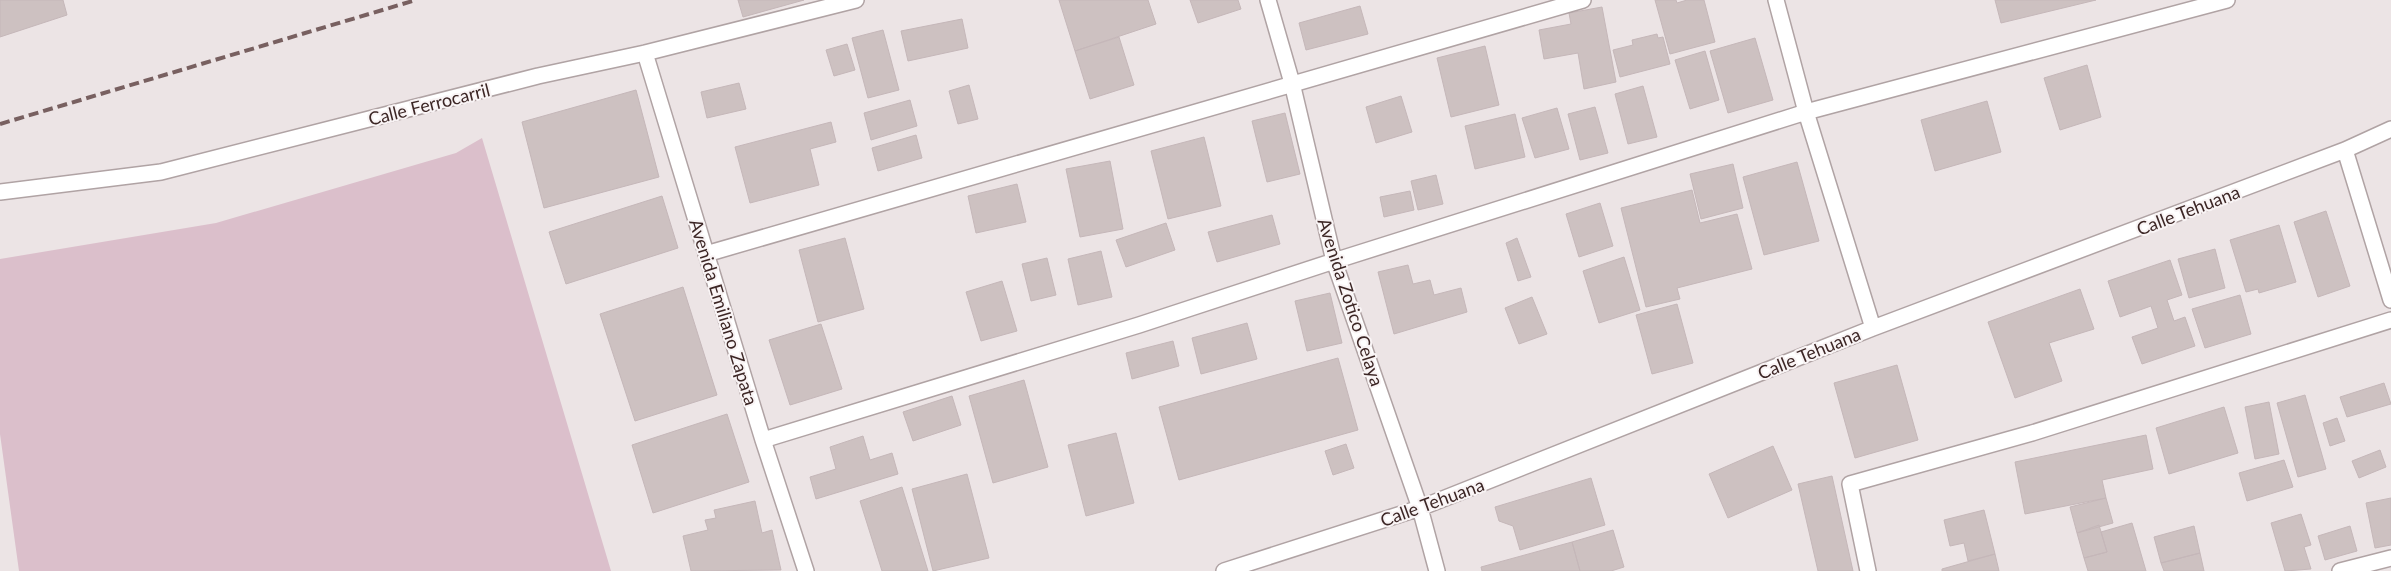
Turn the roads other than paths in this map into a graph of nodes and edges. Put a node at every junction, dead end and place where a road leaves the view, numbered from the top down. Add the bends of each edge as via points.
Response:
1 (856, 0) edge
2 (1268, 0) edge
3 (1583, 0) edge
4 (1776, 0) edge
5 (2227, 0) edge
6 (645, 53) junction
7 (1292, 83) junction
8 (1806, 112) junction
9 (2391, 129) edge
10 (2345, 150) junction
11 (0, 192) edge
12 (706, 254) junction
13 (1334, 260) junction
14 (2391, 300) edge
15 (2391, 320) edge
16 (1873, 328) junction
17 (763, 440) junction
18 (1420, 508) junction
19 (2391, 558) edge
20 (806, 571) edge
21 (1224, 571) edge
22 (1437, 571) edge
23 (1868, 571) edge
24 (2340, 571) edge

1 - 6 street, Calle Ferrocarril
2 - 7 street, Avenida Zotico Celaya
3 - 7 street
4 - 8 street
5 - 8 street
6 - 11 street, Calle Ferrocarril via 538,76 162,172
6 - 12 street, Avenida Emiliano Zapata
7 - 12 street
7 - 13 street, Avenida Zotico Celaya
8 - 13 street
8 - 16 street
9 - 10 street, Calle Tehuana
10 - 14 street
10 - 16 street, Calle Tehuana
12 - 17 street, Avenida Emiliano Zapata
13 - 17 street via 1139,325
13 - 18 street, Avenida Zotico Celaya
15 - 23 street via 2032,433 1850,484
16 - 18 street, Calle Tehuana
17 - 20 street, Avenida Emiliano Zapata
18 - 21 street, Calle Tehuana
18 - 22 street, Avenida Zotico Celaya
19 - 24 street

